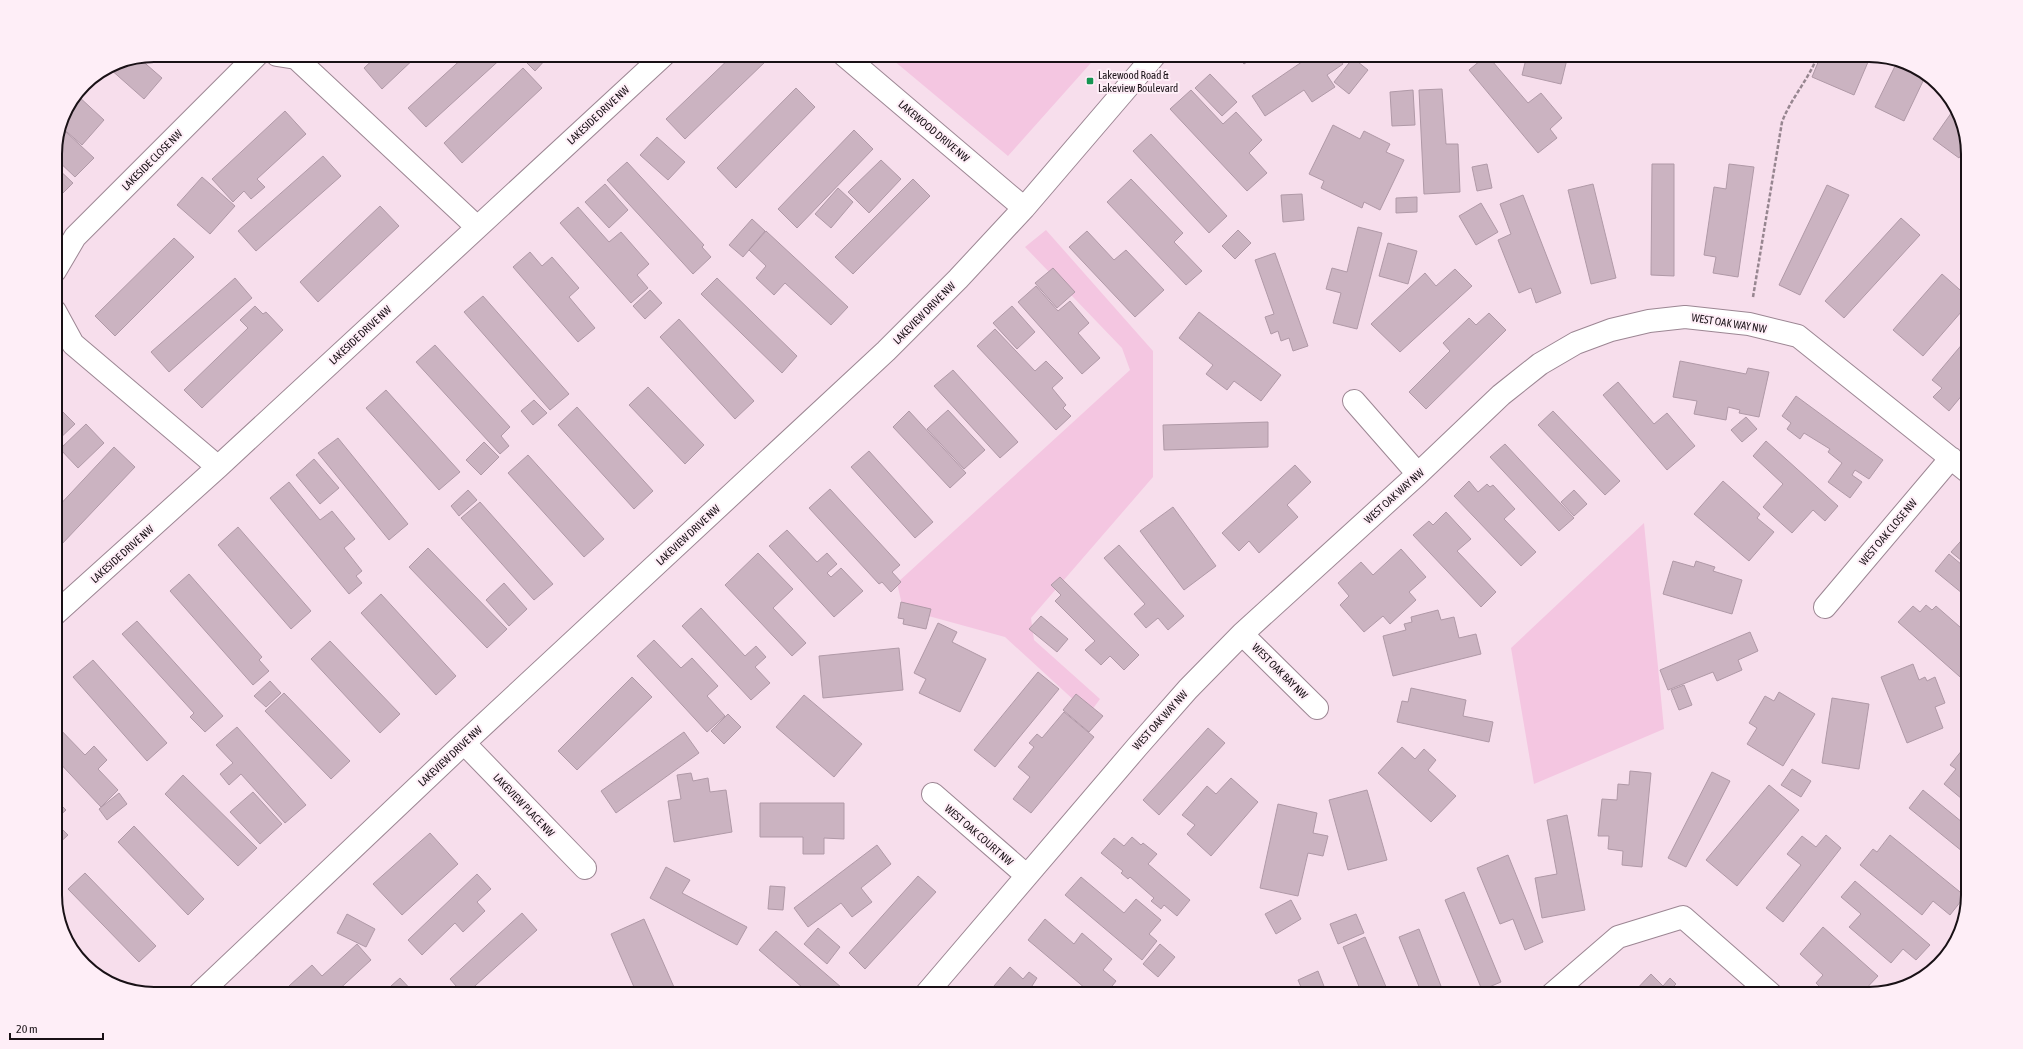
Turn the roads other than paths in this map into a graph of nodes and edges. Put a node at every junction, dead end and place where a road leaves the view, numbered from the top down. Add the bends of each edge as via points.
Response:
1 (250, 62) edge
2 (300, 62) edge
3 (656, 62) edge
4 (852, 62) edge
5 (1149, 62) edge
6 (1024, 208) junction
7 (477, 227) junction
8 (62, 259) edge
9 (62, 324) edge
10 (1354, 402) dead end
11 (1951, 458) junction
12 (1961, 466) edge
13 (218, 467) junction
14 (1418, 474) junction
15 (1825, 607) dead end
16 (62, 608) edge
17 (1242, 634) junction
18 (1317, 708) dead end
19 (464, 743) junction
20 (933, 794) dead end
21 (585, 868) dead end
22 (1026, 875) junction
23 (206, 987) edge
24 (932, 987) edge
25 (1560, 987) edge
26 (1763, 987) edge

1 - 8 street, LAKESIDE CLOSE NW via 75,238
2 - 7 street
3 - 7 street, LAKESIDE DRIVE NW
4 - 6 street, LAKEWOOD DRIVE NW
5 - 6 street, LAKEVIEW DRIVE NW
6 - 19 street, LAKEVIEW DRIVE NW via 886,351
7 - 13 street, LAKESIDE DRIVE NW
9 - 13 street via 73,344
10 - 14 street
11 - 12 street, WEST OAK WAY NW
11 - 14 street, WEST OAK WAY NW via 1798,336 1748,324 1685,316 1611,330 1576,343 1540,364 1501,396
11 - 15 street, WEST OAK CLOSE NW
13 - 16 street, LAKESIDE DRIVE NW
14 - 17 street, WEST OAK WAY NW
17 - 18 street, WEST OAK BAY NW
17 - 22 street, WEST OAK WAY NW via 1188,689
19 - 21 street, LAKEVIEW PLACE NW
19 - 23 street, LAKEVIEW DRIVE NW
20 - 22 street, WEST OAK COURT NW
22 - 24 street, WEST OAK WAY NW
25 - 26 street via 1618,937 1683,917

